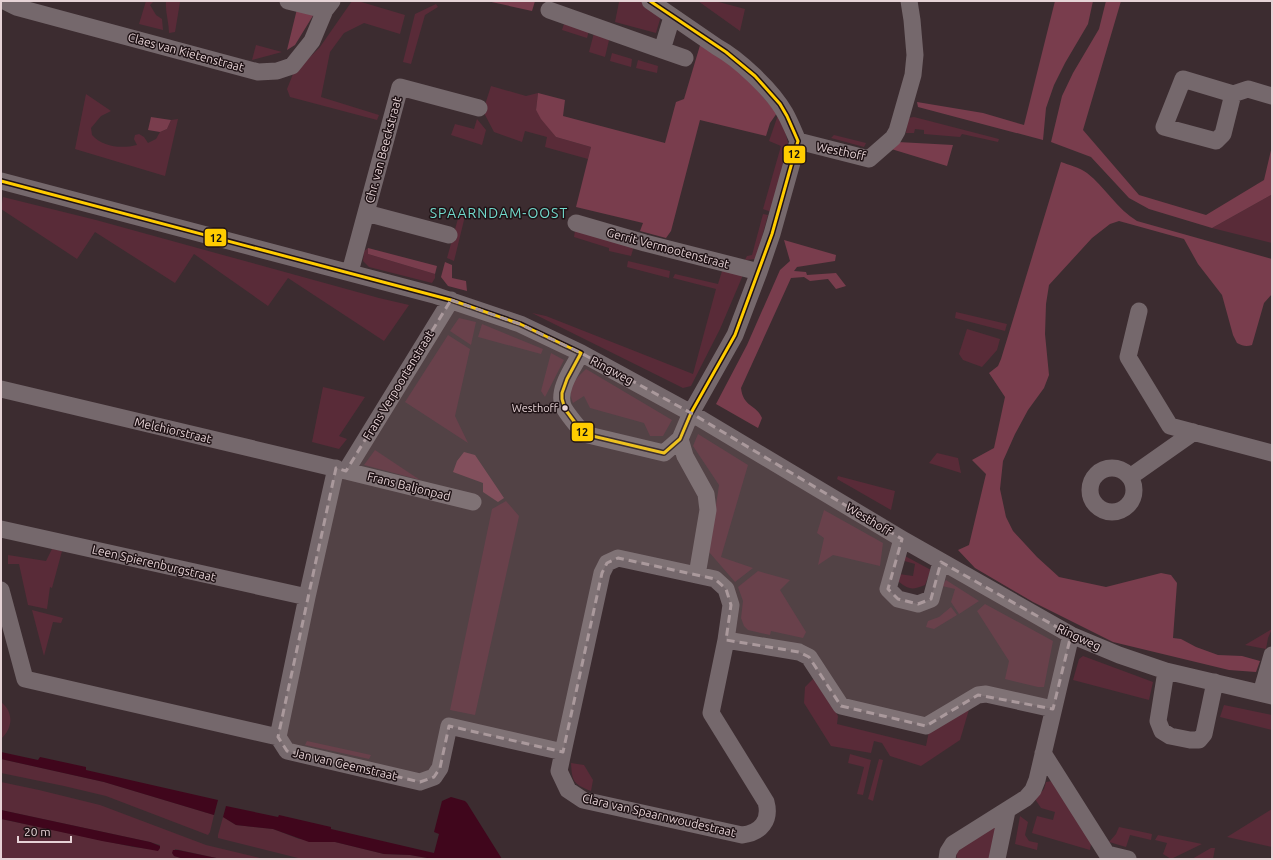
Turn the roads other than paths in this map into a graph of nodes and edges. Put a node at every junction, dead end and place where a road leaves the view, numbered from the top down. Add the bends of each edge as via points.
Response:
1 (288, 1) edge
2 (650, 1) edge
3 (908, 1) edge
4 (6, 2) edge
5 (328, 6) edge
6 (549, 10) dead end
7 (672, 17) junction
8 (662, 50) junction
9 (685, 58) dead end
10 (1233, 94) dead end
11 (1272, 96) edge
12 (479, 108) dead end
13 (798, 141) junction
14 (1, 181) edge
15 (366, 213) junction
16 (576, 223) dead end
17 (449, 235) dead end
18 (350, 272) junction
19 (760, 272) junction
20 (451, 300) junction
21 (1139, 311) dead end
22 (581, 353) junction
23 (1, 389) edge
24 (692, 413) junction
25 (1194, 432) junction
26 (680, 439) junction
27 (1272, 453) edge
28 (341, 470) junction
29 (1130, 477) dead end
30 (473, 502) dead end
31 (1, 529) edge
32 (902, 539) junction
33 (941, 562) junction
34 (697, 575) junction
35 (1, 590) edge
36 (307, 597) junction
37 (1071, 635) junction
38 (726, 640) junction
39 (1272, 655) edge
40 (1166, 671) junction
41 (1215, 682) junction
42 (1266, 694) edge
43 (1053, 709) junction
44 (278, 738) junction
45 (562, 752) junction
46 (1043, 753) junction
47 (1007, 811) junction
48 (1108, 856) edge
49 (947, 859) edge
50 (997, 859) edge
51 (1128, 859) edge

1 - 5 street
2 - 7 street
3 - 13 street, Westhoff via 915,55 913,75 893,138 869,159
4 - 5 street, Claes van Kietenstraat via 16,7 258,72 277,72 292,66 312,41
6 - 8 street
7 - 8 street
7 - 13 street via 727,53 769,89 785,112
8 - 9 street
10 - 11 street via 1248,89
12 - 15 street, Chr. van Beeckstraat via 400,87
13 - 19 street
14 - 18 street, Ringweg
15 - 17 street, Chr. van Beeckstraat
15 - 18 street, Chr. van Beeckstraat
16 - 19 street, Gerrit Vermootenstraat
18 - 20 street, Ringweg
19 - 24 street via 735,335
20 - 22 street, Ringweg via 520,324
20 - 28 street, Frans Verpoortenstraat
21 - 25 street via 1128,357 1170,426
22 - 24 street, Ringweg
22 - 26 street via 562,394 563,406 584,434 664,453
23 - 28 street, Melchiorstraat
24 - 26 street
24 - 32 street, Westhoff
25 - 27 street
25 - 29 street
26 - 34 street via 685,456 706,494 708,510
28 - 30 street, Frans Baljonpad
28 - 36 street
31 - 36 street, Leen Spierenburgstraat
32 - 33 street, Ringweg
32 - 33 street via 888,589 898,599 918,604 930,600
33 - 37 street, Ringweg
34 - 38 street, Clara van Spaarnwoudestraat via 714,579 726,589 731,605
34 - 45 street, Clara van Spaarnwoudestraat via 618,558 607,563 602,574
35 - 44 street via 25,679
36 - 44 street
37 - 40 street, Ringweg
37 - 43 street
38 - 43 street via 799,652 809,657 841,706 926,726 978,695 986,694
38 - 45 street, Clara van Spaarnwoudestraat via 711,712 766,802 768,814 761,827 750,834 742,835 583,800 568,790 559,771
39 - 42 street
40 - 41 street, Ringweg
40 - 41 street via 1158,721 1162,731 1170,736 1199,740 1204,734
41 - 42 street, Ringweg
43 - 46 street
44 - 45 street, Jan van Geemstraat via 287,751 420,782 434,777 440,768 449,726
46 - 47 street via 1033,790
46 - 48 street
47 - 49 street via 953,844
47 - 50 street
48 - 51 street

